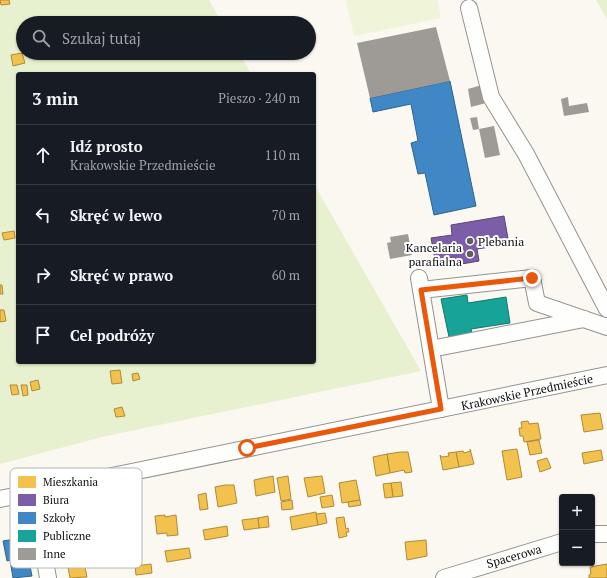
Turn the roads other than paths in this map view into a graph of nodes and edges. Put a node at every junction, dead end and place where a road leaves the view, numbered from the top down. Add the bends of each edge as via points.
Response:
1 (469, 8) dead end
2 (607, 309) edge
3 (586, 319) junction
4 (607, 327) edge
5 (431, 349) junction
6 (607, 375) edge
7 (441, 409) junction
8 (142, 470) edge
9 (10, 497) edge
10 (0, 499) edge
11 (595, 534) edge
12 (607, 534) edge
13 (559, 543) edge
14 (46, 568) edge
15 (48, 578) edge
16 (444, 578) edge

1 - 2 street via 491,97 526,154
3 - 4 street
3 - 5 street
3 - 5 street via 537,303 532,278 420,284
5 - 7 street
6 - 7 street, Krakowskie Przedmieście
7 - 8 street, Krakowskie Przedmieście
9 - 10 street, Krakowskie Przedmieście
11 - 12 street
13 - 16 street, Spacerowa
14 - 15 street

